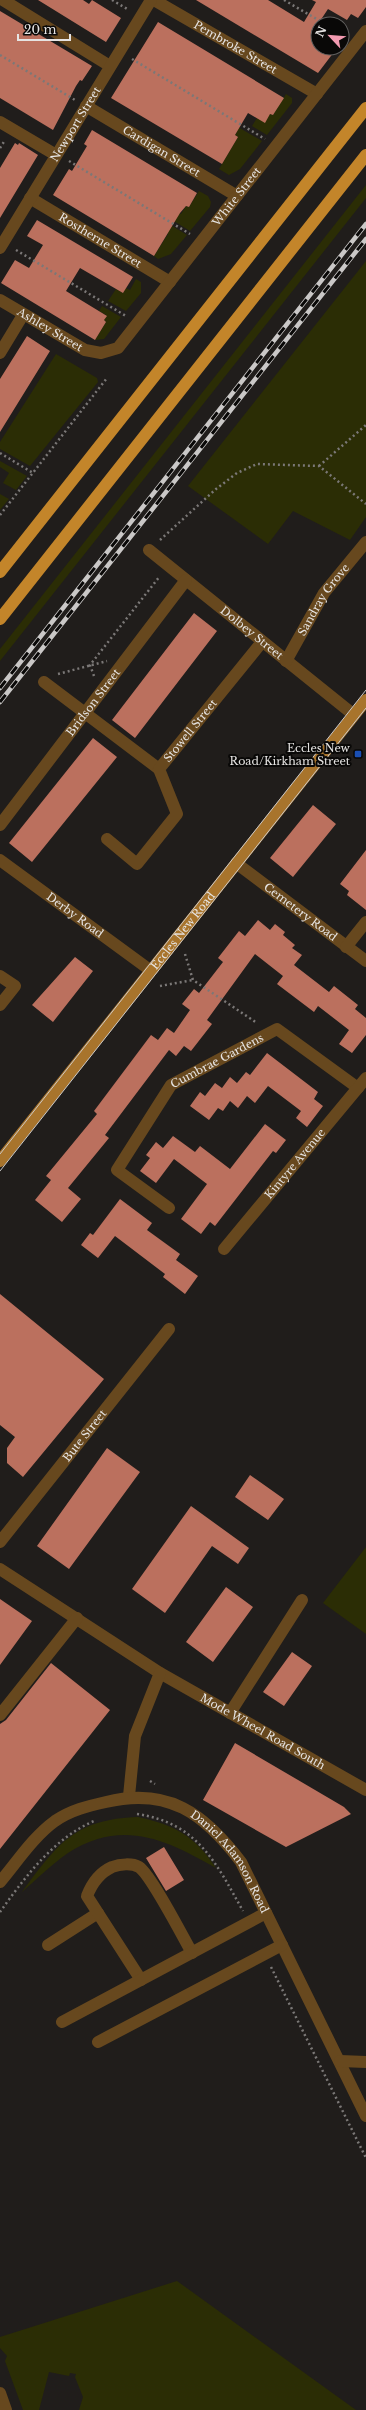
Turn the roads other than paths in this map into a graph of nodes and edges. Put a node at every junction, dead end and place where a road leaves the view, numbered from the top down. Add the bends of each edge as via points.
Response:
1 (3, 0) edge
2 (151, 0) edge
3 (154, 0) edge
4 (366, 31) edge
5 (110, 66) junction
6 (317, 94) junction
7 (86, 106) junction
8 (366, 108) edge
9 (0, 122) edge
10 (56, 155) junction
11 (366, 155) edge
12 (237, 196) junction
13 (30, 198) junction
14 (0, 248) edge
15 (170, 282) junction
16 (0, 300) edge
17 (24, 315) junction
18 (0, 353) edge
19 (101, 353) joint
20 (366, 542) edge
21 (149, 550) road end
22 (0, 572) edge
23 (186, 580) junction
24 (0, 619) edge
25 (262, 642) junction
26 (286, 661) junction
27 (44, 682) road end
28 (366, 700) edge
29 (85, 713) junction
30 (354, 715) junction
31 (159, 769) junction
32 (0, 825) edge
33 (107, 839) dead end
34 (0, 860) edge
35 (236, 863) junction
36 (366, 922) edge
37 (346, 947) junction
38 (366, 961) edge
39 (150, 970) junction
40 (0, 976) edge
41 (0, 1005) edge
42 (366, 1078) edge
43 (358, 1088) junction
44 (0, 1161) edge
45 (169, 1208) dead end
46 (224, 1249) dead end
47 (169, 1329) dead end
48 (0, 1542) edge
49 (0, 1569) edge
50 (302, 1600) dead end
51 (78, 1618) junction
52 (160, 1673) junction
53 (230, 1713) junction
54 (0, 1715) edge
55 (366, 1790) edge
56 (129, 1796) junction
57 (0, 1882) edge
58 (98, 1913) junction
59 (266, 1913) junction
60 (48, 1945) dead end
61 (282, 1945) junction
62 (192, 1953) junction
63 (141, 1980) junction
64 (62, 2022) dead end
65 (98, 2042) dead end
66 (340, 2061) junction
67 (366, 2062) edge
68 (366, 2116) edge
69 (0, 2393) edge
70 (6, 2410) edge

1 - 5 street
2 - 5 street, Newport Street
3 - 6 street, Pembroke Street
4 - 6 street, White Street
5 - 7 street, Newport Street
6 - 12 street, White Street
7 - 10 street, Newport Street
7 - 12 street, Cardigan Street
8 - 22 highway
9 - 10 street
10 - 13 street, Newport Street
11 - 24 highway
12 - 15 street, White Street
13 - 14 street, Newport Street
13 - 15 street, Rostherne Street
15 - 19 street, White Street via 118,348
16 - 17 street, Ashley Street
17 - 18 street
17 - 19 street, Ashley Street via 85,350
20 - 26 street, Sandray Grove via 324,593
21 - 23 street, Dolbey Street
23 - 25 street, Dolbey Street
23 - 29 street, Bridson Street
25 - 26 street, Dolbey Street
25 - 31 street, Stowell Street
26 - 30 street, Dolbey Street
27 - 29 street
28 - 30 main road, Eccles New Road
29 - 31 street
29 - 32 street, Bridson Street
30 - 35 main road, Eccles New Road
31 - 33 street, Stowell Street via 178,814 137,864
34 - 39 street, Derby Road
35 - 37 street, Cemetery Road
35 - 39 main road, Eccles New Road
36 - 37 street
37 - 38 street, Cemetery Road
39 - 44 main road, Eccles New Road
40 - 41 street via 15,986
42 - 43 street, Kintyre Avenue
43 - 45 street, Cumbrae Gardens via 277,1029 171,1085 117,1170
43 - 46 street, Kintyre Avenue
47 - 48 street, Bute Street
49 - 51 street, Mode Wheel Road South
50 - 53 street
51 - 52 street, Mode Wheel Road South via 116,1646
51 - 54 street
52 - 53 street, Mode Wheel Road South
52 - 56 street via 135,1736
53 - 55 street, Mode Wheel Road South
56 - 57 street, Daniel Adamson Road via 81,1807 55,1822
56 - 59 street, Daniel Adamson Road via 173,1803 204,1821 222,1837 240,1862
58 - 60 street
58 - 62 street via 87,1896 91,1885 104,1871 118,1865 139,1867 152,1884
58 - 63 street
59 - 61 street, Daniel Adamson Road
59 - 62 street
61 - 65 street
61 - 66 street, Daniel Adamson Road
62 - 63 street
63 - 64 street
66 - 67 street
66 - 68 street, Daniel Adamson Road
69 - 70 street

